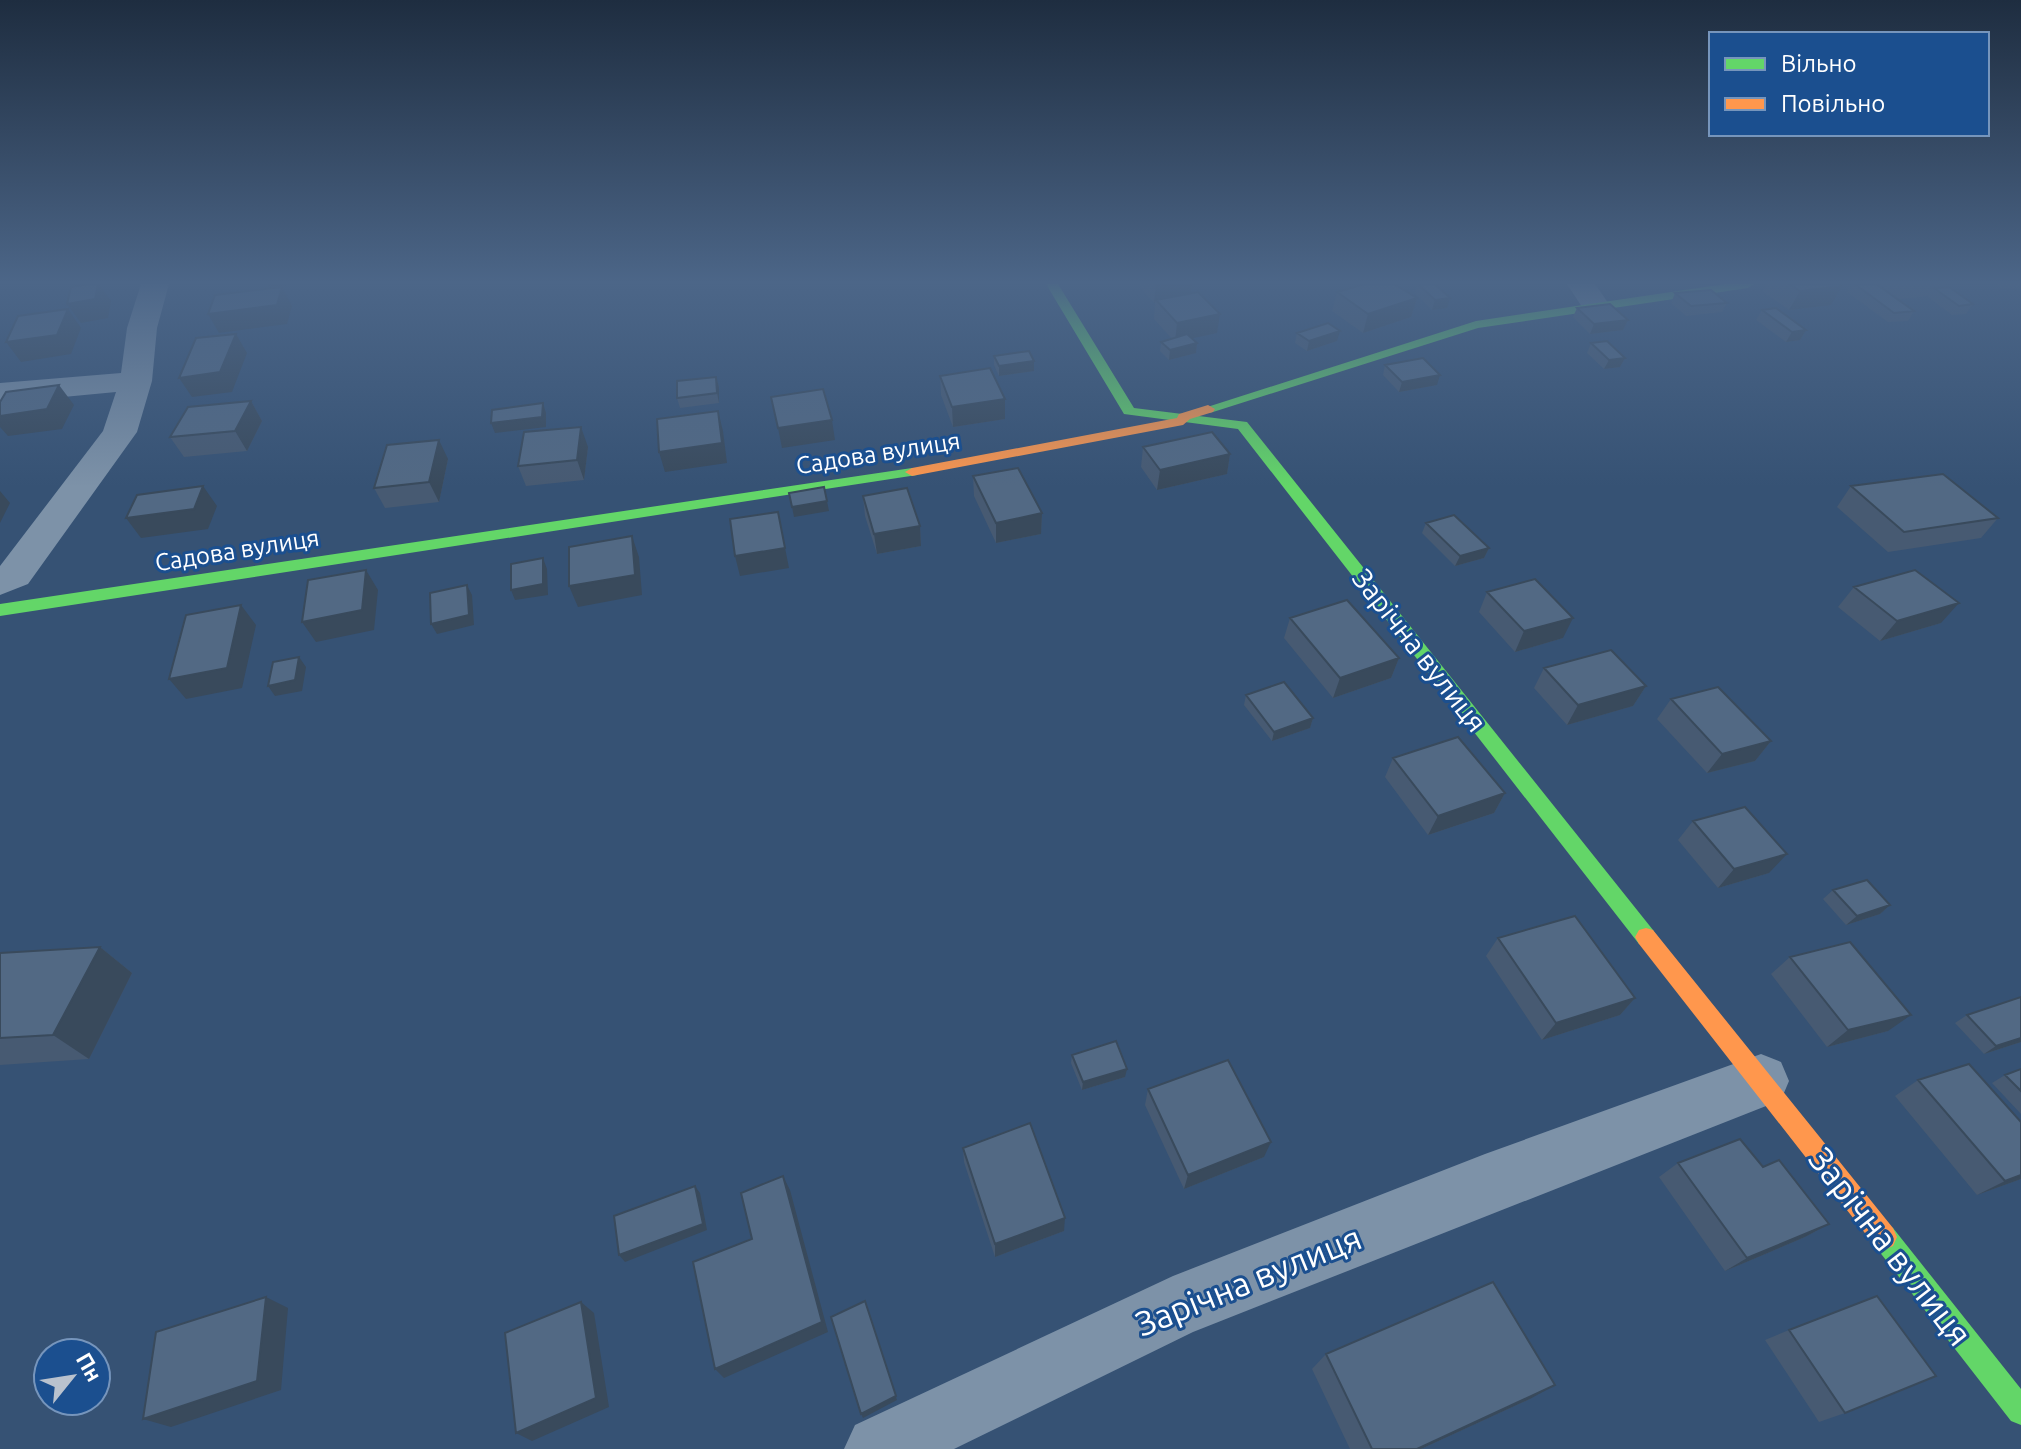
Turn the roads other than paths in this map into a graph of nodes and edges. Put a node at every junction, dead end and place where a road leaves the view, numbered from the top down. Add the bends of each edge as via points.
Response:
1 (139, 352) edge
2 (1093, 352) edge
3 (1392, 352) edge
4 (136, 381) junction
5 (0, 393) edge
6 (1184, 417) junction
7 (0, 582) edge
8 (0, 610) edge
9 (1761, 1081) junction
10 (2021, 1411) edge
11 (879, 1449) edge

1 - 4 street
2 - 6 street, Зарічна вулиця via 1129,411
3 - 6 street, Садова вулиця
4 - 5 street
4 - 7 street via 120,432 14,575
6 - 8 street, Садова вулиця via 947,467
6 - 9 street, Зарічна вулиця via 1242,425
9 - 10 street, Зарічна вулиця
9 - 11 street, Зарічна вулиця via 1173,1308

